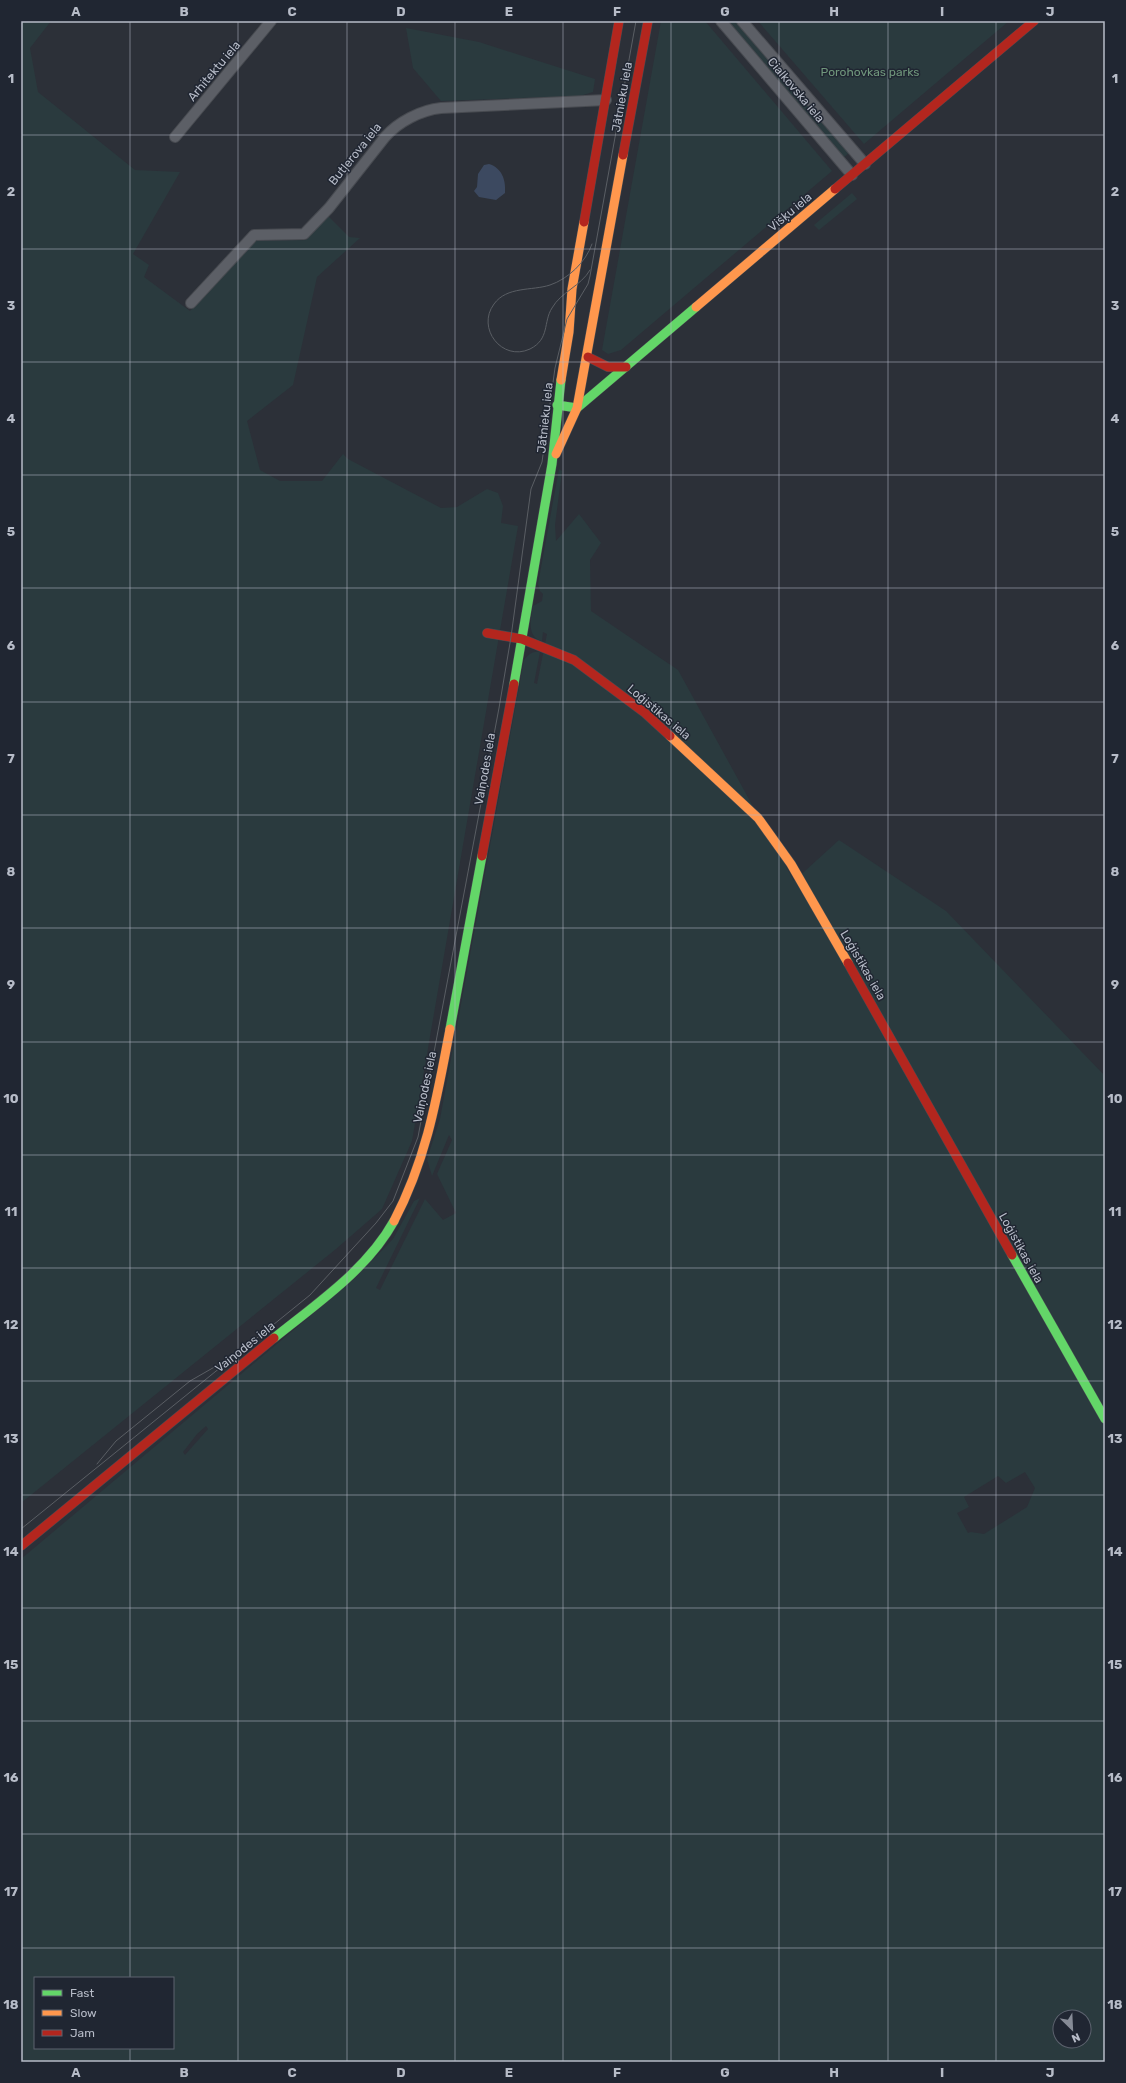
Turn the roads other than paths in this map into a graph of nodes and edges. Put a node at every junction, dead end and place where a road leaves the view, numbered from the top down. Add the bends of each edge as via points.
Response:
1 (272, 21) edge
2 (619, 21) edge
3 (648, 21) edge
4 (721, 21) edge
5 (742, 21) edge
6 (1034, 21) edge
7 (606, 100) junction
8 (175, 137) dead end
9 (865, 164) junction
10 (852, 175) junction
11 (191, 302) dead end
12 (588, 357) junction
13 (626, 367) junction
14 (557, 405) junction
15 (577, 408) junction
16 (552, 464) junction
17 (488, 633) dead end
18 (522, 639) junction
19 (1105, 1419) edge
20 (21, 1546) edge

1 - 8 street, Arhitektu iela
2 - 7 street, Jātnieku iela
3 - 12 street, Jātnieku iela
4 - 10 street, Cialkovska iela
5 - 9 street, Cialkovska iela
6 - 9 street, Višķu iela
7 - 11 street, Butļerova iela via 434,108 401,123 385,137 304,234 254,235
7 - 14 street, Jātnieku iela via 572,289 569,332
9 - 10 street, Višķu iela
10 - 13 street, Višķu iela
12 - 13 street via 608,367
12 - 15 street, Jātnieku iela
13 - 15 street, Višķu iela
14 - 15 street
14 - 16 street, Jātnieku iela
15 - 16 street, Jātnieku iela
16 - 18 street, Vaiņodes iela
17 - 18 street, Loģistikas iela
18 - 19 street, Loģistikas iela via 574,660 645,713 758,818 791,864
18 - 20 street, Vaiņodes iela via 432,1118 412,1184 397,1216 370,1254 323,1298

